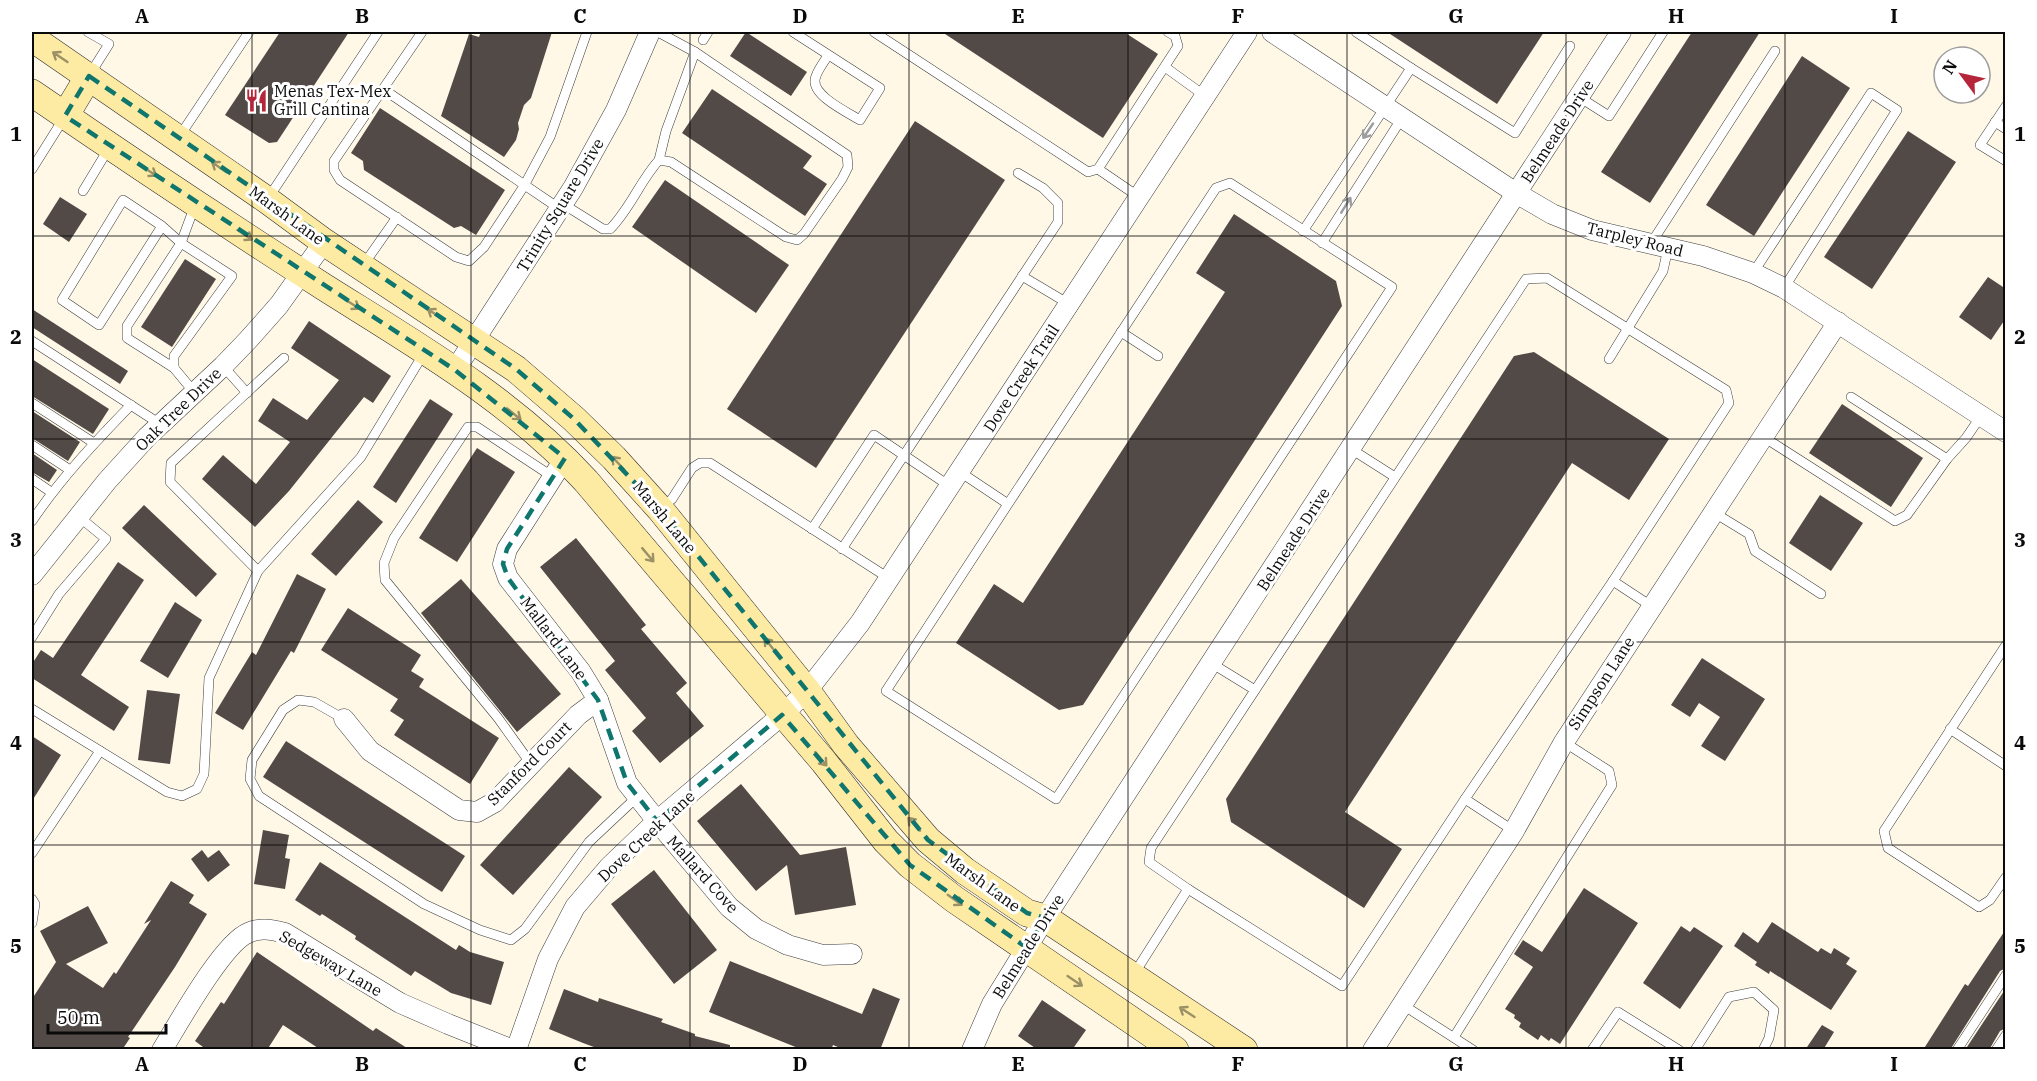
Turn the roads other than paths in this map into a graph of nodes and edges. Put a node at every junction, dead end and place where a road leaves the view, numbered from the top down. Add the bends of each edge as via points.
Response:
1 (88, 32) edge
2 (249, 32) edge
3 (378, 32) edge
4 (422, 32) edge
5 (587, 32) edge
6 (650, 32) edge
7 (658, 32) edge
8 (793, 32) edge
9 (874, 32) edge
10 (1168, 32) edge
11 (1247, 32) edge
12 (1275, 32) edge
13 (1356, 32) edge
14 (1621, 32) edge
15 (1664, 32) edge
16 (32, 38) edge
17 (1570, 45) dead end
18 (1775, 51) dead end
19 (696, 52) junction
20 (828, 55) junction
21 (1165, 68) junction
22 (1411, 68) junction
23 (89, 76) junction
24 (383, 89) junction
25 (32, 93) edge
26 (1205, 96) junction
27 (1579, 97) junction
28 (2006, 106) edge
29 (1384, 107) junction
30 (65, 116) junction
31 (1402, 118) junction
32 (1995, 122) junction
33 (2006, 129) edge
34 (178, 138) junction
35 (111, 146) junction
36 (659, 160) junction
37 (2006, 161) edge
38 (32, 169) edge
39 (1098, 169) junction
40 (1018, 173) dead end
41 (524, 186) junction
42 (83, 191) dead end
43 (1516, 194) junction
44 (1139, 197) junction
45 (267, 200) junction
46 (196, 202) junction
47 (561, 207) junction
48 (397, 217) junction
49 (162, 226) junction
50 (1303, 231) junction
51 (324, 242) junction
52 (181, 243) junction
53 (1322, 243) junction
54 (1659, 246) junction
55 (363, 266) junction
56 (303, 273) junction
57 (1753, 273) junction
58 (1023, 276) junction
59 (1784, 288) junction
60 (1069, 304) junction
61 (1838, 322) junction
62 (1628, 329) junction
63 (1121, 332) junction
64 (474, 340) junction
65 (32, 341) edge
66 (425, 351) junction
67 (1158, 356) dead end
68 (284, 358) dead end
69 (1609, 359) dead end
70 (223, 366) junction
71 (174, 368) junction
72 (454, 370) junction
73 (194, 392) junction
74 (247, 393) junction
75 (1851, 397) dead end
76 (32, 403) edge
77 (131, 405) junction
78 (1981, 416) junction
79 (160, 424) junction
80 (2006, 432) edge
81 (1762, 436) junction
82 (94, 443) junction
83 (32, 445) edge
84 (1351, 449) junction
85 (903, 456) junction
86 (1947, 459) junction
87 (559, 468) junction
88 (70, 470) junction
89 (1395, 477) junction
90 (32, 479) edge
91 (955, 479) junction
92 (51, 492) junction
93 (1008, 504) junction
94 (660, 509) junction
95 (1713, 512) junction
96 (78, 516) junction
97 (32, 518) edge
98 (812, 529) junction
99 (842, 549) junction
100 (258, 572) junction
101 (32, 575) edge
102 (890, 580) junction
103 (1613, 581) junction
104 (1821, 594) dead end
105 (1651, 606) junction
106 (32, 637) edge
107 (2006, 645) edge
108 (1211, 663) junction
109 (1255, 690) junction
110 (807, 691) junction
111 (598, 700) junction
112 (32, 708) edge
113 (782, 715) junction
114 (344, 719) joint
115 (1950, 729) junction
116 (1563, 742) junction
117 (100, 751) junction
118 (531, 764) junction
119 (2006, 766) edge
120 (638, 796) junction
121 (1465, 799) junction
122 (657, 822) junction
123 (1514, 831) junction
124 (32, 853) edge
125 (2006, 877) edge
126 (1188, 889) junction
127 (32, 899) edge
128 (1046, 918) junction
129 (32, 923) edge
130 (1027, 948) junction
131 (852, 954) dead end
132 (2006, 975) edge
133 (1133, 976) junction
134 (1403, 1005) junction
135 (2006, 1035) edge
136 (1454, 1037) junction
137 (1238, 1048) edge
138 (162, 1050) edge
139 (515, 1050) edge
140 (972, 1050) edge
141 (1175, 1050) edge
142 (1373, 1050) edge
143 (1473, 1050) edge
144 (1592, 1050) edge
145 (1679, 1050) edge
146 (1695, 1050) edge
147 (1763, 1050) edge
148 (1957, 1050) edge
149 (1996, 1050) edge

1 - 23 lane via 109,44
2 - 34 lane
3 - 45 lane
4 - 24 lane
5 - 41 lane via 550,137
6 - 47 street, Trinity Square Drive via 616,110
7 - 19 lane
8 - 20 lane
9 - 39 lane via 1088,172
10 - 21 lane via 1175,36 1178,46
11 - 26 street, Dove Creek Trail
12 - 29 street, Tarpley Road
13 - 22 lane
14 - 27 street, Belmeade Drive
15 - 27 lane via 1609,116
23 -> 16 main road, Marsh Lane
17 - 22 lane via 1515,133
18 - 54 lane
19 - 36 lane
19 - 36 lane via 834,145 847,155 848,167 819,213 796,240 671,162
20 - 20 lane via 880,88 860,120 817,91 816,75
21 - 26 lane
21 - 39 lane
22 - 29 lane
23 - 30 main road
23 - 34 main road, Marsh Lane
24 - 41 lane
24 - 48 lane via 334,161 334,170 340,180
25 - 30 main road, Marsh Lane
26 - 44 street, Dove Creek Trail
27 - 43 street, Belmeade Drive
28 - 32 lane
29 - 31 street, Tarpley Road
29 -> 50 lane
30 - 35 main road, Marsh Lane
30 - 38 lane
31 - 43 street, Tarpley Road
53 -> 31 lane
32 - 33 lane
32 - 37 lane via 1980,145
45 -> 34 main road, Marsh Lane
35 - 42 lane
35 -> 46 main road, Marsh Lane
36 - 47 lane via 610,229
39 - 44 lane
40 - 58 lane via 1058,203 1058,222
41 - 47 lane
41 - 48 lane via 484,247 469,261 456,257
43 - 54 street, Tarpley Road via 1592,230
43 - 84 street, Belmeade Drive
44 - 60 street, Dove Creek Trail
45 - 51 main road, Marsh Lane
46 - 52 lane
46 -> 56 main road, Marsh Lane
47 - 64 street, Trinity Square Drive
48 - 55 lane
49 - 49 lane via 123,200 62,300 99,325
49 - 52 lane
50 - 53 lane
50 - 63 lane via 1230,183 1216,188
51 - 55 main road, Marsh Lane
51 - 56 street, Oak Tree Drive
52 - 71 lane via 127,326 127,338
52 - 71 lane via 232,276 174,356
53 - 93 lane via 1392,287 1056,799 886,692
54 - 57 street, Tarpley Road
54 - 62 lane via 1663,271
64 -> 55 main road, Marsh Lane
56 -> 66 main road, Marsh Lane
56 - 70 street, Oak Tree Drive
57 - 59 street, Tarpley Road
57 - 59 lane via 1871,93 1897,110
58 - 60 lane
58 - 85 lane
59 - 61 street, Tarpley Road
60 - 91 street, Dove Creek Trail
61 - 78 street, Tarpley Road
61 - 81 street, Simpson Lane
62 - 69 lane
62 - 89 lane via 1547,278 1526,279
62 - 103 lane via 1726,390 1729,403
63 - 67 lane
63 - 93 lane
64 - 72 street, Trinity Square Drive
94 -> 64 main road, Marsh Lane via 574,419 516,369
65 - 77 lane
66 - 72 main road, Marsh Lane
66 - 100 lane via 361,457
68 - 74 lane
70 - 73 street, Oak Tree Drive
70 - 74 lane
71 - 73 lane
72 -> 87 main road, Marsh Lane via 488,393
73 - 79 street, Oak Tree Drive
74 - 100 lane via 171,463 170,482
75 - 86 lane
76 - 82 lane
77 - 79 lane
77 - 82 lane
78 - 80 street, Tarpley Road
78 - 86 lane
79 - 96 street, Oak Tree Drive
81 - 86 lane via 1895,521 1906,515
81 - 95 street, Simpson Lane
82 - 88 lane
83 - 88 lane
84 - 89 lane
84 - 108 street, Belmeade Drive
85 - 91 lane
85 - 98 lane via 874,435
85 - 99 lane
87 - 111 street, Mallard Lane via 507,549 503,564 508,578
87 -> 113 main road, Marsh Lane
87 - 118 lane via 468,427 394,538 383,571 385,580
88 - 92 lane
89 - 109 lane
90 - 92 lane
91 - 93 lane via 989,491
91 - 102 street, Dove Creek Trail
92 - 97 lane
94 - 98 lane via 672,499 692,468 711,463
110 -> 94 main road, Marsh Lane
95 - 104 lane via 1749,534 1755,551
95 - 105 street, Simpson Lane
96 - 101 street, Oak Tree Drive
96 - 106 lane via 106,539 59,594
98 - 99 lane
99 - 102 lane
100 - 117 lane via 209,678 204,774 197,789 182,796 167,792
102 - 110 street, Dove Creek Trail
103 - 105 lane
103 - 121 lane
105 - 116 street, Simpson Lane
107 - 115 lane
108 - 109 lane
108 - 128 street, Belmeade Drive
109 - 126 lane via 1151,848 1149,862
110 - 113 street, Dove Creek Trail
128 -> 110 main road, Marsh Lane via 1028,914 928,840 846,745
111 - 118 street, Stanford Court
111 - 120 street, Mallard Lane via 627,783
112 - 117 lane
113 - 122 street, Dove Creek Lane
113 -> 130 main road, Marsh Lane via 910,865 954,900
114 - 118 street, Stanford Court via 370,751 459,810 477,812 495,802
114 - 120 lane via 314,702 298,700 283,710 252,760 250,779 259,796 424,904 511,940 525,929 589,842
115 - 119 lane
115 - 125 lane via 1884,831 1888,848 1979,907 1990,900
116 - 123 street, Simpson Lane
116 - 136 lane via 1609,771 1612,785
117 - 124 lane
120 - 122 street, Mallard Lane
121 - 123 lane
121 - 126 lane via 1342,986
122 - 131 street, Mallard Cove via 729,907 756,929 788,945 823,955
122 - 139 street, Dove Creek Lane via 609,867 575,907 548,959
123 - 134 street, Simpson Lane
126 - 133 lane
127 - 129 lane
128 - 130 street, Belmeade Drive
128 - 133 main road, Marsh Lane
130 - 140 street, Belmeade Drive via 992,1004
130 -> 141 main road, Marsh Lane
132 - 148 lane
137 -> 133 main road, Marsh Lane
134 - 136 lane
134 - 142 street, Simpson Lane
135 - 149 lane
136 - 143 lane
138 - 139 street, Sedgeway Lane via 225,951 246,933 264,928 285,933 400,1003
144 - 145 lane via 1618,1012
146 - 147 lane via 1730,997 1754,992 1774,1010 1770,1038

